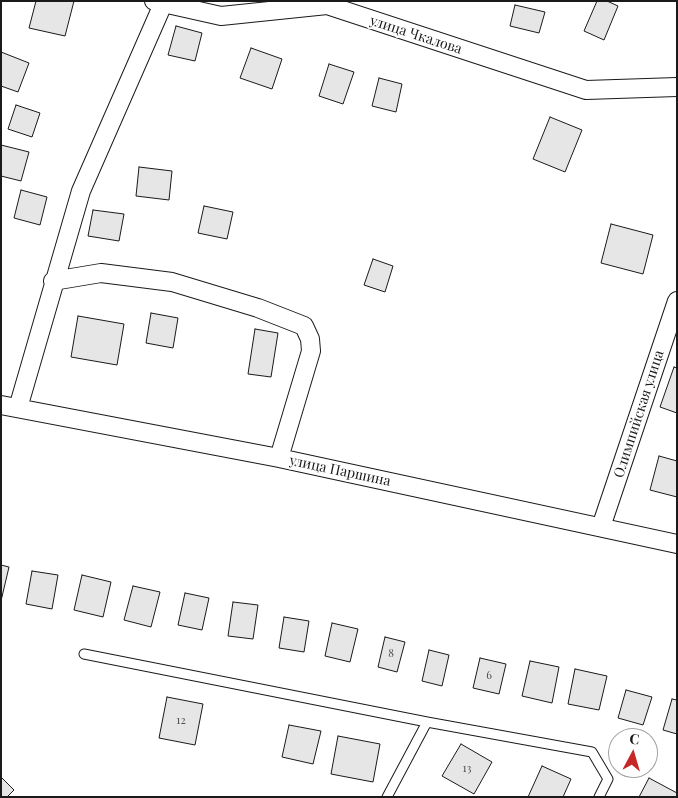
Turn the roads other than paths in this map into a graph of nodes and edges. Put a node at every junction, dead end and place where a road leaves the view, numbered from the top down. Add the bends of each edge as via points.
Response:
1 (158, 2) edge
2 (677, 87) edge
3 (53, 281) junction
4 (677, 301) edge
5 (10, 407) edge
6 (279, 458) junction
7 (601, 527) junction
8 (677, 544) edge
9 (84, 654) dead end
10 (427, 722) junction
11 (387, 797) edge
12 (600, 797) edge

1 - 2 street, улица Чкалова via 221,16 327,5 586,90
1 - 3 street via 81,191
3 - 5 street
3 - 6 street via 101,273 172,282 258,308 304,326 310,338 311,352
4 - 7 street, Олимпийская улица
5 - 6 street, улица Паршина
6 - 7 street, улица Паршина
7 - 8 street, улица Паршина
9 - 10 lane
10 - 11 lane
10 - 12 lane via 592,752 608,779

